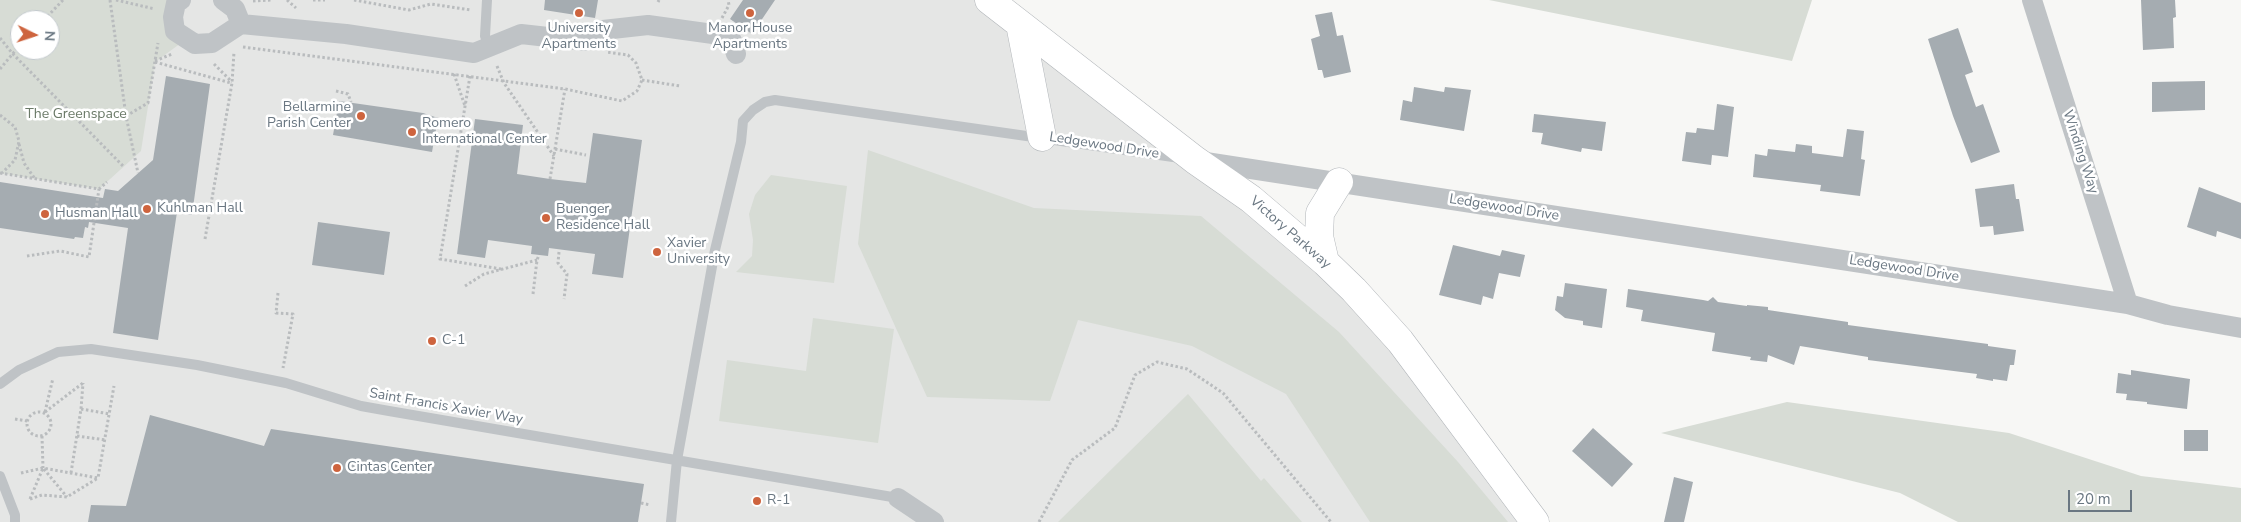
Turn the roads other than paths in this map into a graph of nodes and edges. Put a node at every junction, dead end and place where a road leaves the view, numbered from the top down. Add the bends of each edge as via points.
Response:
1 (223, 0) edge
2 (487, 0) edge
3 (989, 0) edge
4 (2032, 0) edge
5 (177, 8) edge
6 (241, 24) junction
7 (1020, 24) junction
8 (481, 50) junction
9 (736, 54) dead end
10 (1042, 137) junction
11 (1195, 160) junction
12 (1339, 182) junction
13 (1325, 262) junction
14 (2128, 304) junction
15 (2241, 328) edge
16 (0, 384) edge
17 (676, 460) junction
18 (0, 476) edge
19 (898, 498) joint
20 (15, 522) edge
21 (671, 522) edge
22 (934, 522) edge
23 (1535, 522) edge

1 - 6 street via 235,9
2 - 8 lane
3 - 7 street, Victory Parkway
4 - 14 street, Winding Way
5 - 6 street via 174,31 195,44 212,43
6 - 8 street via 346,34 451,51
7 - 10 street
7 - 11 street, Victory Parkway
8 - 9 street via 521,34 584,40 603,30 648,25 713,34 732,41
10 - 11 lane, Ledgewood Drive
10 - 17 lane, Ledgewood Drive via 775,100 753,110 743,121
11 - 12 street, Ledgewood Drive
11 - 13 street, Victory Parkway via 1251,199
12 - 13 street via 1320,213 1319,236
12 - 14 street, Ledgewood Drive
13 - 23 street, Victory Parkway via 1400,341
14 - 15 street, Ledgewood Drive
16 - 17 lane, Saint Francis Xavier Way via 19,370 58,352 92,349 286,383 372,408
17 - 19 lane, Saint Francis Xavier Way
17 - 21 lane
18 - 20 lane
19 - 22 street

